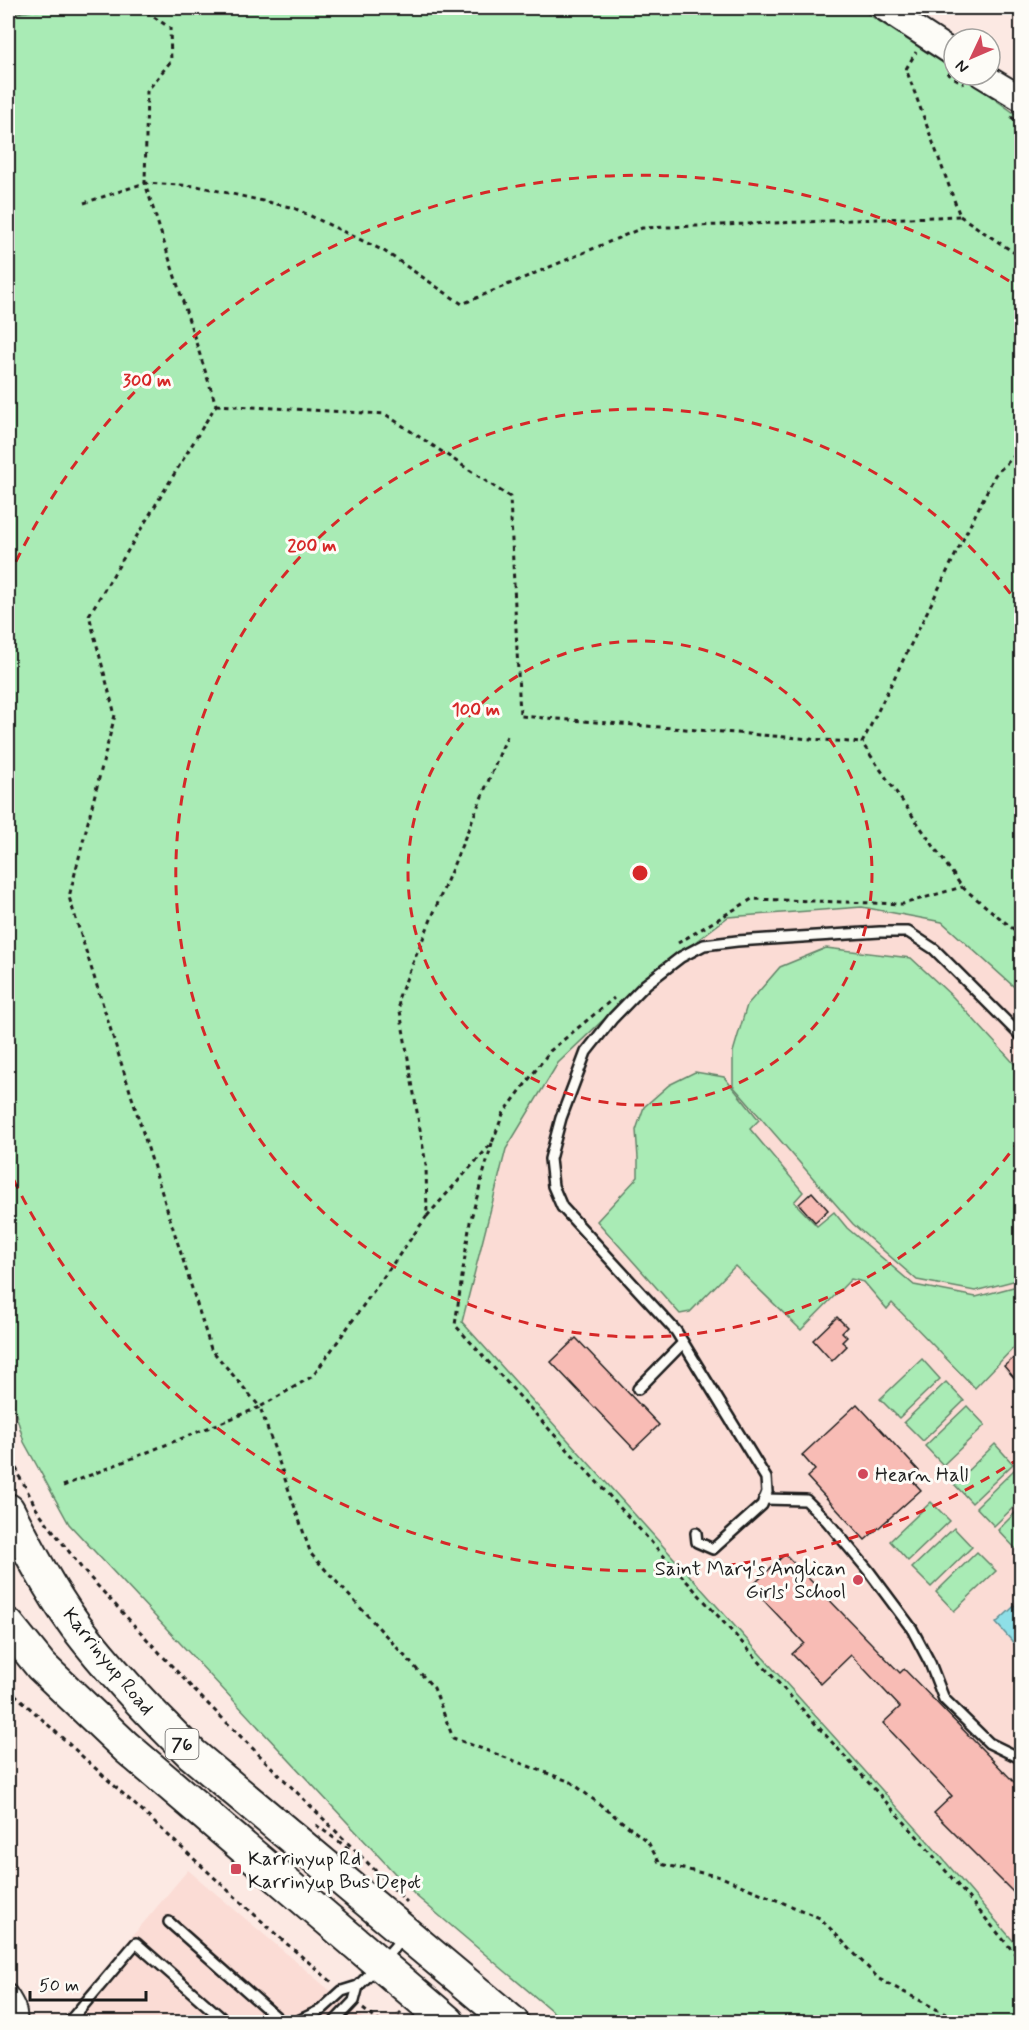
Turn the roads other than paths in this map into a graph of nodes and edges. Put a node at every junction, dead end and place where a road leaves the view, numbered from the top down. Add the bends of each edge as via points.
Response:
1 (884, 8) edge
2 (912, 8) edge
3 (942, 28) edge
4 (942, 46) edge
5 (1002, 72) edge
6 (1022, 86) edge
7 (1002, 87) edge
8 (1022, 99) edge
9 (1022, 1037) edge
10 (683, 1343) junction
11 (638, 1389) dead end
12 (764, 1499) junction
13 (27, 1511) edge
14 (696, 1533) dead end
15 (8, 1625) edge
16 (1022, 1759) edge
17 (169, 1922) dead end
18 (406, 1934) junction
19 (380, 1964) junction
20 (358, 1986) junction
21 (8, 1994) edge
22 (339, 2021) edge
23 (17, 2022) edge
24 (69, 2022) edge
25 (226, 2022) edge
26 (282, 2022) edge
27 (299, 2022) edge
28 (448, 2022) edge
29 (512, 2022) edge

1 - 4 main road
2 - 3 main road
5 - 6 main road
7 - 8 main road
9 - 10 lane via 934,949 908,932 704,945 646,984 586,1052 550,1159 553,1186 562,1207
10 - 11 lane
10 - 12 lane via 766,1478
12 - 14 lane via 762,1506 713,1549 697,1542
12 - 16 lane via 806,1500 868,1570 912,1629 944,1699 989,1743
13 - 18 highway, Karrinyup Road / 76 via 40,1569 74,1623 114,1672 192,1754
15 - 19 highway, 76 via 41,1666 126,1747
17 - 26 lane
18 - 19 lane
18 - 29 highway, Karrinyup Road / 76
19 - 20 lane
19 - 28 highway, 76
20 - 22 lane via 354,2001
20 - 27 lane via 342,1991 321,2010
21 - 23 street via 16,2006
24 - 25 lane via 136,1943

